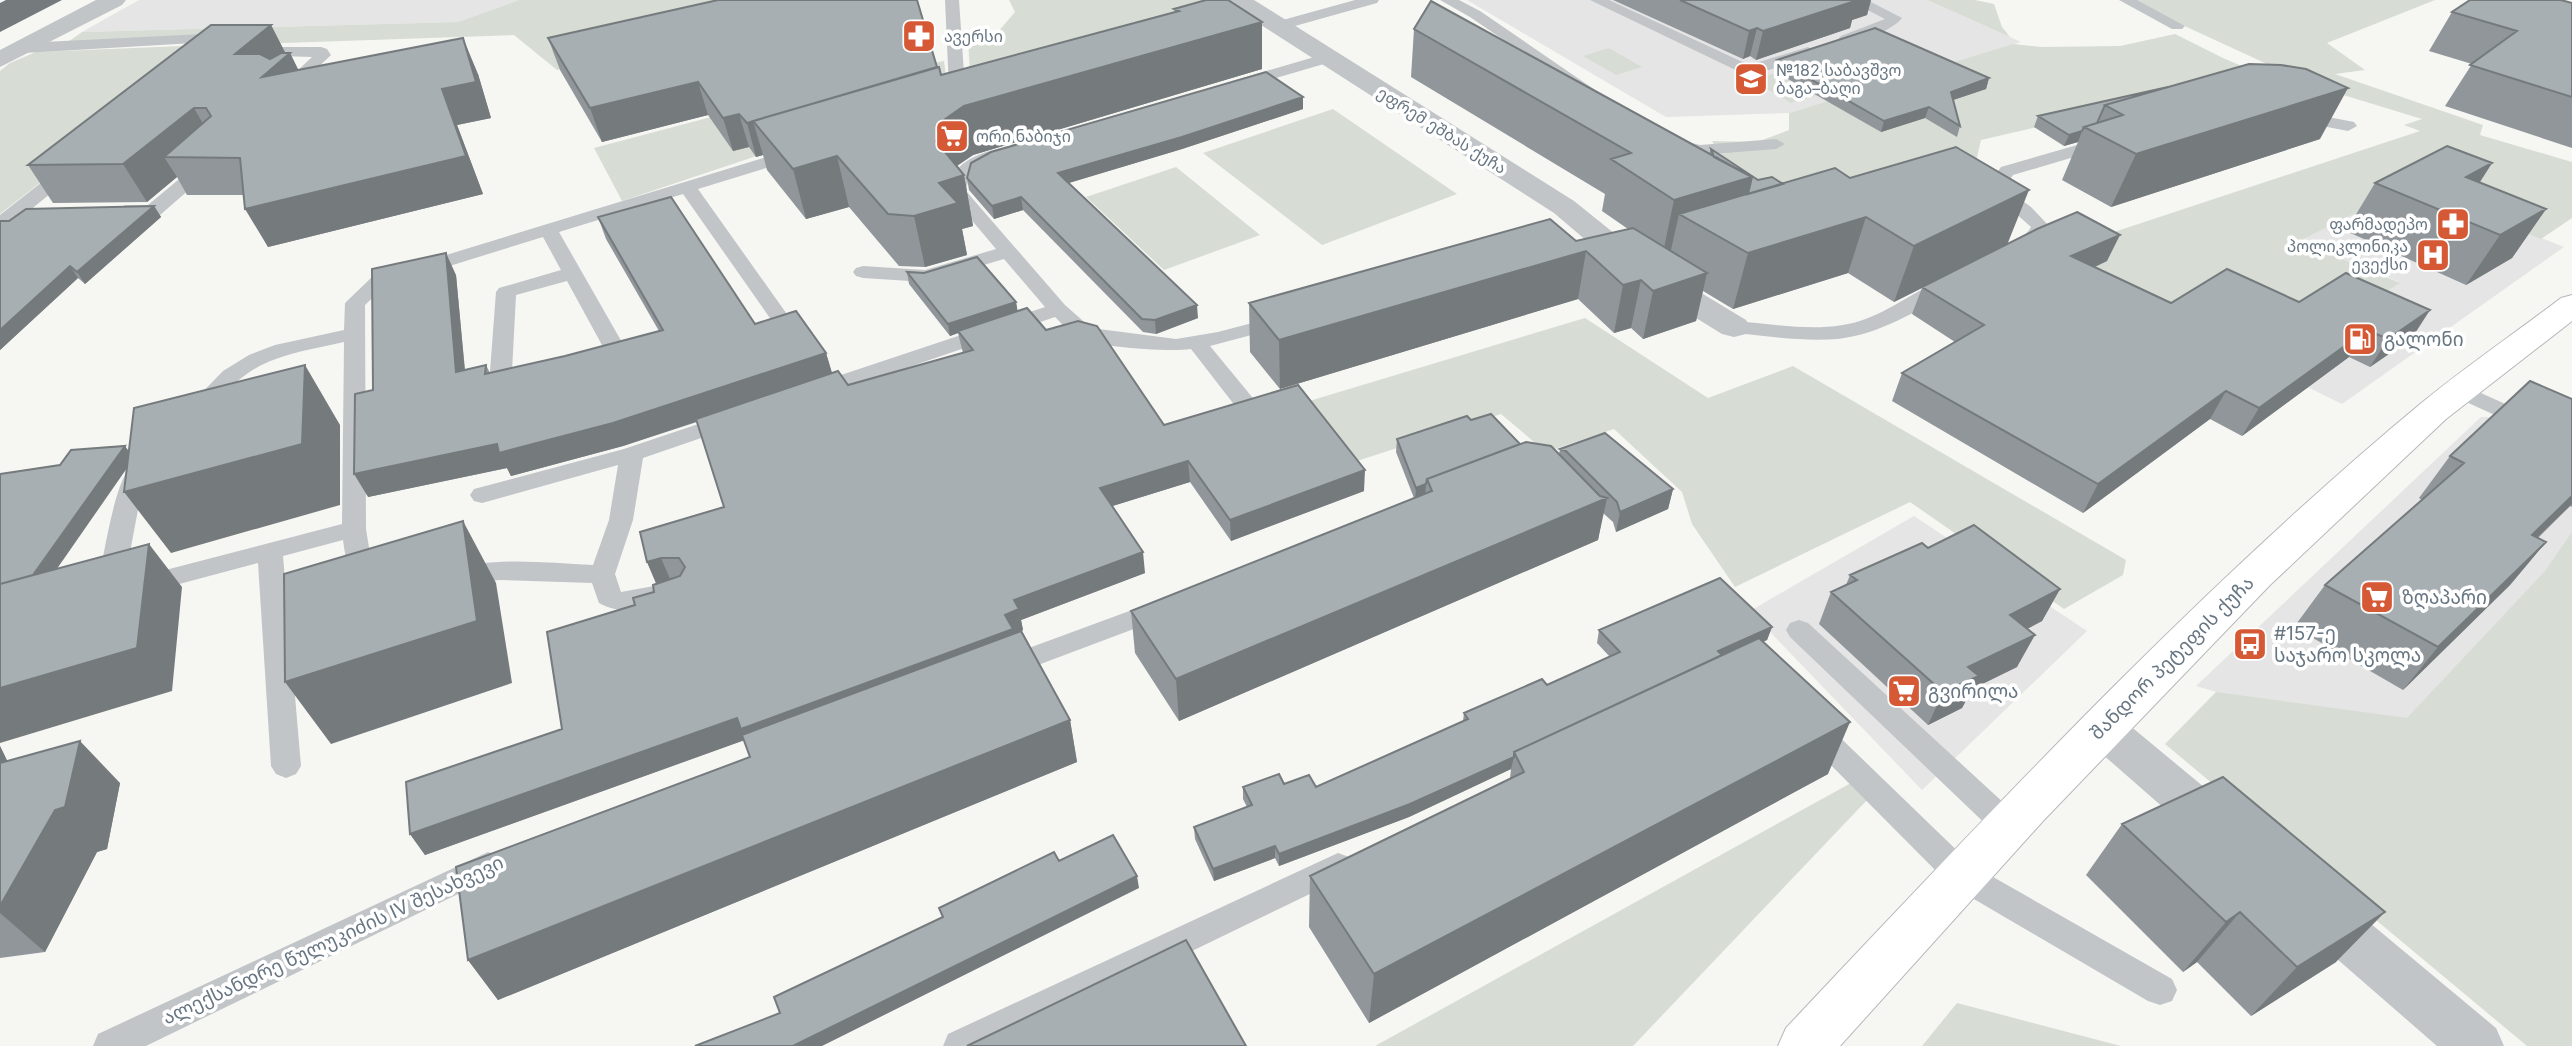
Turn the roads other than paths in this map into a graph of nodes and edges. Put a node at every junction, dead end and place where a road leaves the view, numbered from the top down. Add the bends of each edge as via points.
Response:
1 (114, 0) edge
2 (952, 0) edge
3 (1372, 0) edge
4 (1447, 0) edge
5 (1597, 0) edge
6 (1855, 0) edge
7 (2126, 0) edge
8 (1257, 17) edge
9 (2177, 26) dead end
10 (236, 37) edge
11 (210, 39) junction
12 (24, 48) junction
13 (1328, 58) junction
14 (0, 60) edge
15 (288, 87) edge
16 (1224, 88) edge
17 (1602, 100) edge
18 (935, 110) edge
19 (2282, 113) edge
20 (2348, 126) dead end
21 (2121, 137) edge
22 (1660, 139) edge
23 (1776, 144) dead end
24 (818, 146) edge
25 (1026, 146) edge
26 (221, 152) edge
27 (80, 161) edge
28 (687, 186) junction
29 (1973, 188) edge
30 (2004, 196) junction
31 (100, 211) edge
32 (46, 212) edge
33 (3, 221) edge
34 (548, 229) junction
35 (1009, 251) junction
36 (1995, 261) edge
37 (863, 272) dead end
38 (573, 274) junction
39 (1959, 280) edge
40 (2572, 305) edge
41 (1058, 309) junction
42 (1298, 316) edge
43 (786, 327) edge
44 (1734, 327) joint
45 (353, 334) junction
46 (1197, 343) junction
47 (616, 351) edge
48 (501, 371) edge
49 (2461, 391) junction
50 (800, 397) edge
51 (1244, 402) edge
52 (748, 414) edge
53 (182, 427) edge
54 (2572, 443) edge
55 (632, 454) junction
56 (154, 457) edge
57 (482, 495) dead end
58 (354, 529) junction
59 (270, 552) junction
60 (602, 574) junction
61 (444, 577) edge
62 (390, 583) edge
63 (678, 589) edge
64 (1191, 597) edge
65 (1799, 630) dead end
66 (982, 676) edge
67 (1792, 709) edge
68 (2101, 727) junction
69 (286, 766) dead end
70 (2007, 825) junction
71 (512, 855) edge
72 (1362, 855) edge
73 (1961, 875) junction
74 (2160, 990) dead end
75 (110, 1046) edge
76 (960, 1046) edge
77 (1805, 1046) edge
78 (2477, 1046) edge

1 - 12 street
2 - 18 lane via 957,88 968,100
3 - 8 lane
4 - 17 lane
5 - 6 lane via 1745,70 1888,24 1894,18
7 - 9 lane
8 - 13 street, ეფრემ ეშბას ქუჩა
10 - 11 lane
11 - 12 lane
11 - 15 lane via 218,52 321,52 323,55
12 - 14 street
13 - 16 lane
13 - 44 street, ეფრემ ეშბას ქუჩა via 1563,207 1584,237 1651,265
19 - 20 lane
21 - 30 lane via 2007,171 2000,181
22 - 23 lane via 1700,150
24 - 28 lane
25 - 35 lane via 970,165 957,183 957,192
26 - 31 lane via 153,211
27 - 33 lane
28 - 34 lane
28 - 43 lane
29 - 30 lane
30 - 36 lane via 2041,227 2032,242
32 - 33 lane
34 - 38 lane
34 - 45 lane via 379,282 355,303
35 - 37 lane via 926,276
35 - 41 lane
38 - 47 lane
38 - 48 lane via 506,292
39 - 44 lane, ეფრემ ეშბას ქუჩა via 1852,330
40 - 49 main road, შანდორ პეტეფის ქუჩა
41 - 46 lane via 1084,333 1155,344
41 - 50 lane
42 - 46 lane
45 - 53 lane via 264,356 244,366
45 - 58 lane
46 - 51 lane
49 - 54 lane
49 - 68 main road, შანდორ პეტეფის ქუჩა via 2417,425 2222,605
52 - 55 lane
55 - 57 lane
55 - 60 lane via 621,520
56 - 59 lane via 132,481 111,584 127,589 148,585
58 - 59 lane
58 - 62 lane via 360,569 377,584
59 - 69 lane
60 - 61 lane via 499,571
60 - 63 lane via 608,596 615,601
64 - 66 lane
65 - 70 lane
67 - 73 lane
68 - 70 main road, შანდორ პეტეფის ქუჩა
68 - 78 street
70 - 73 main road, შანდორ პეტეფის ქუჩა
71 - 75 lane, ალექსანდრე წულუკიძის IV შესახვევი
72 - 76 lane
73 - 74 lane
73 - 77 main road, შანდორ პეტეფის ქუჩა

